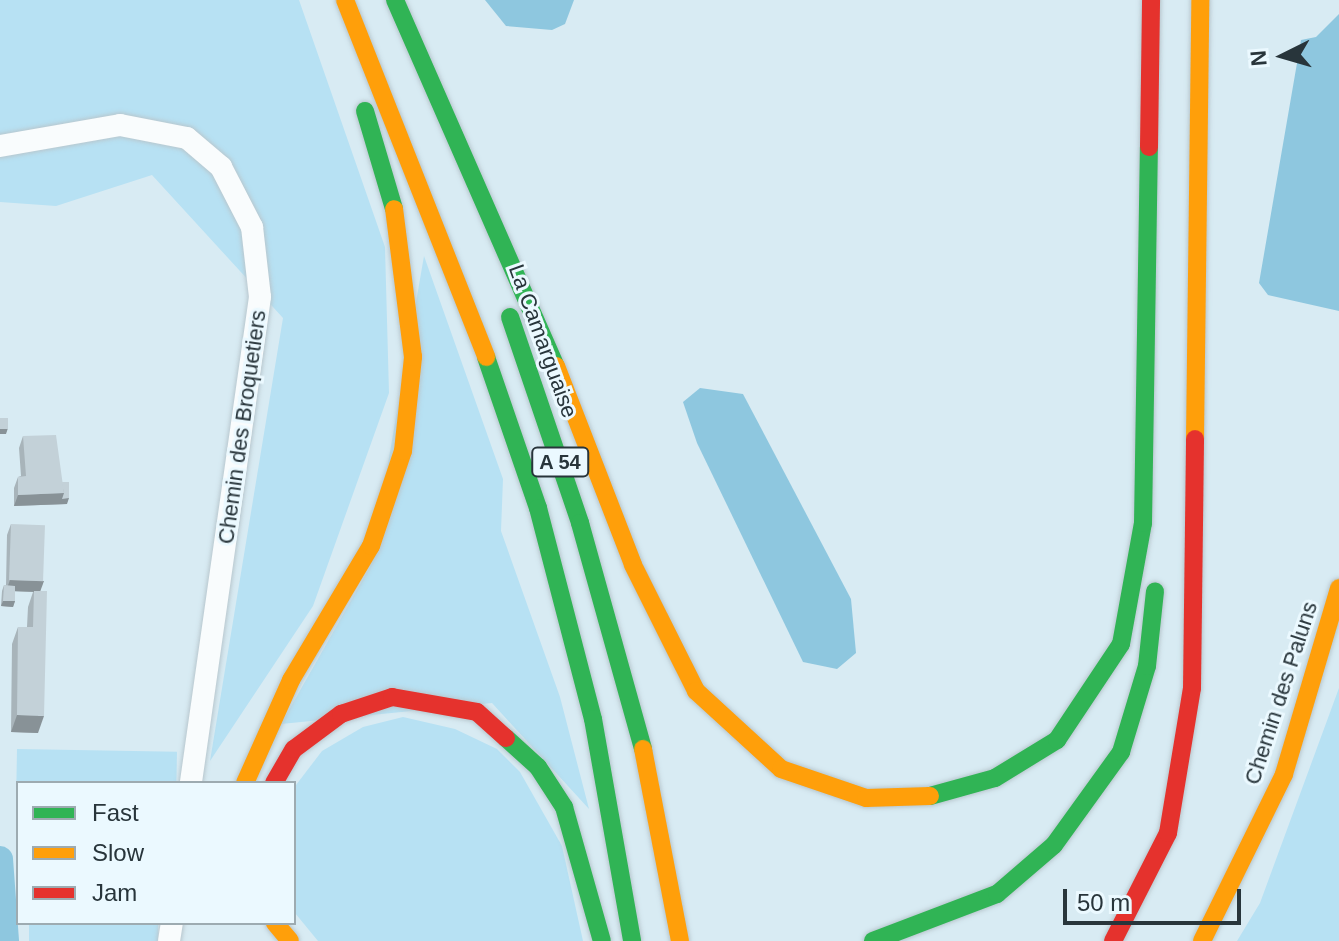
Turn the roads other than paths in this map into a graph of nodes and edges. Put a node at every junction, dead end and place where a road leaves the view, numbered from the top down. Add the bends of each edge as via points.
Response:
1 (327, 0) edge
2 (345, 0) edge
3 (386, 0) edge
4 (395, 0) edge
5 (1151, 0) edge
6 (1200, 0) edge
7 (0, 146) edge
8 (1148, 248) junction
9 (1192, 363) junction
10 (1339, 588) edge
11 (1171, 654) dead end
12 (1152, 724) dead end
13 (1130, 776) dead end
14 (191, 781) edge
15 (246, 781) edge
16 (275, 781) edge
17 (1037, 888) dead end
18 (991, 919) dead end
19 (277, 925) edge
20 (290, 941) edge
21 (602, 941) edge
22 (632, 941) edge
23 (680, 941) edge
24 (873, 941) edge
25 (1113, 941) edge
26 (1202, 941) edge

1 - 15 main road via 404,242 411,372 403,451 371,546 291,680
2 - 22 main road, A 54 via 467,303 538,508 593,719
3 - 23 main road, La Camarguaise / A 54 via 517,334 580,523 650,776
4 - 8 main road via 473,166 668,641 696,691 742,741 812,783 866,798 909,797 995,778 1057,740 1095,691 1121,644 1137,587
5 - 8 main road
6 - 9 main road
7 - 14 street, Chemin des Broquetiers via 120,125 187,138 221,167 252,227 260,297
8 - 24 main road via 1160,539 1147,666 1121,752 1054,845 997,894
9 - 11 main road
9 - 25 main road via 1197,573 1182,771 1168,833
10 - 26 main road, Chemin des Paluns via 1284,774
12 - 13 main road
16 - 21 main road via 294,749 341,714 392,697 439,700 477,712 529,757 564,807
17 - 18 main road
19 - 20 main road

